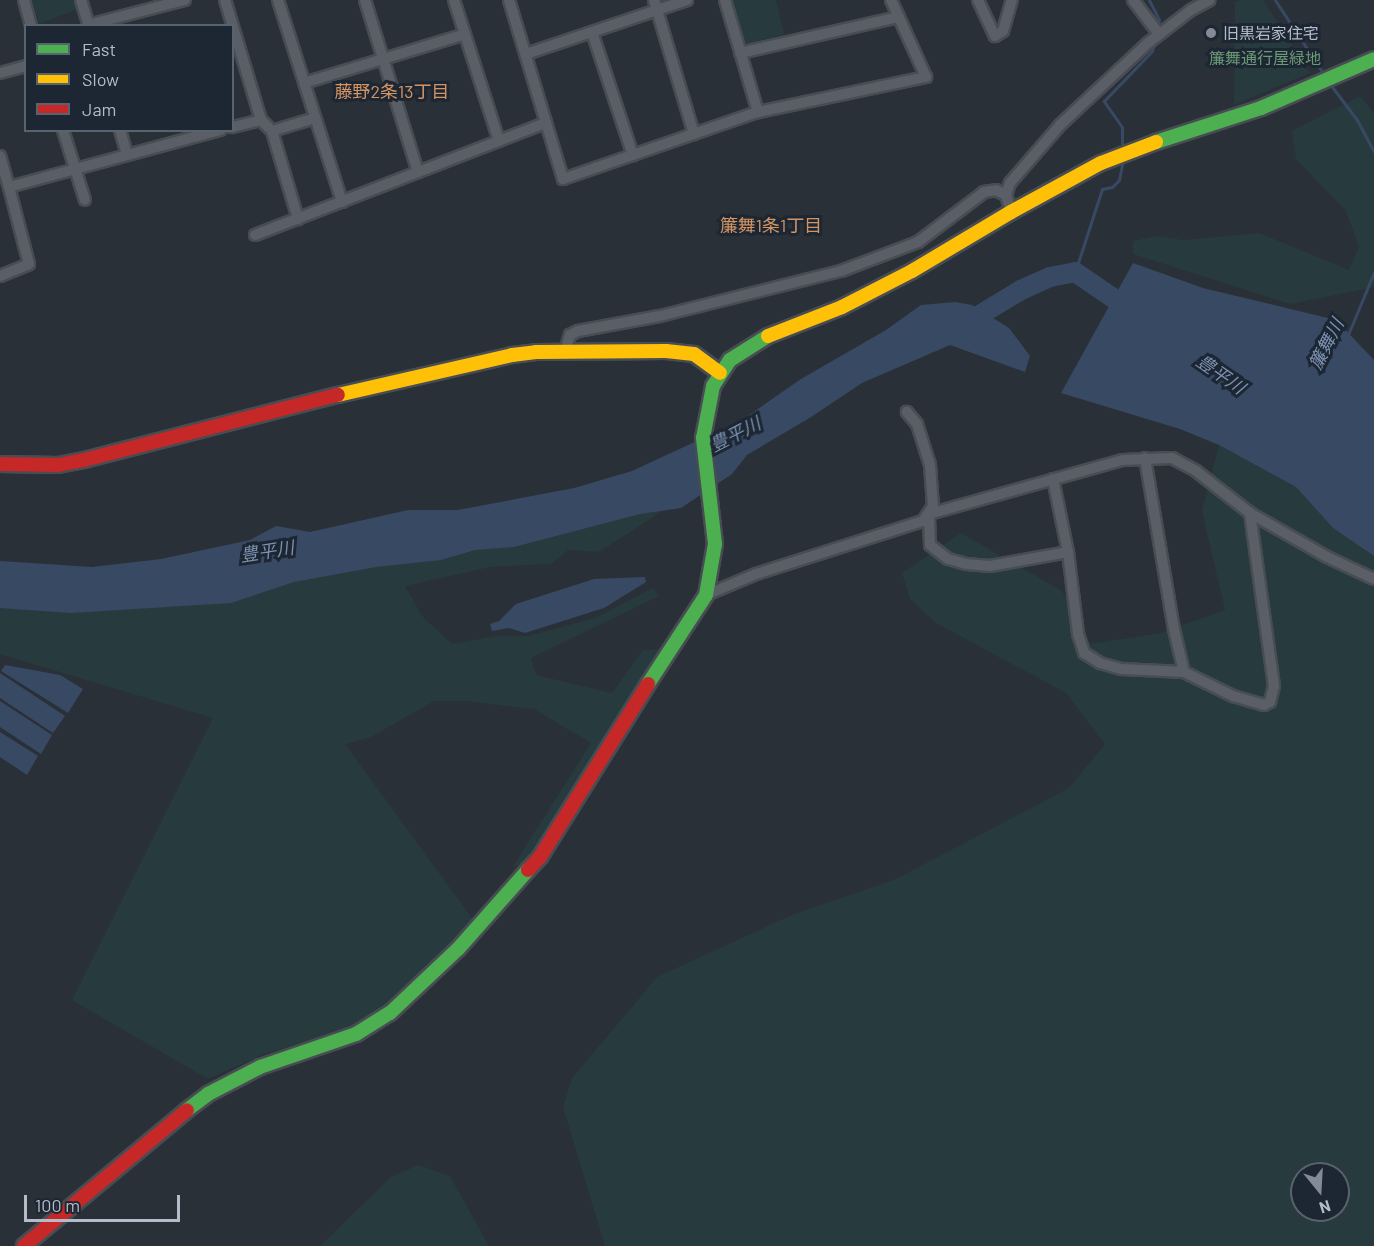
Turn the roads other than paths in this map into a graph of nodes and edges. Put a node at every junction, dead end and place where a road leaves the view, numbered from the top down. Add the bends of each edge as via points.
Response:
1 (24, 0) edge
2 (81, 0) edge
3 (185, 0) edge
4 (225, 0) edge
5 (278, 0) edge
6 (365, 0) edge
7 (454, 0) edge
8 (509, 0) edge
9 (687, 0) edge
10 (725, 0) edge
11 (891, 0) edge
12 (978, 0) edge
13 (1012, 0) edge
14 (1133, 0) edge
15 (1210, 0) edge
16 (656, 5) edge
17 (899, 17) junction
18 (30, 24) edge
19 (88, 24) edge
20 (92, 24) edge
21 (230, 24) edge
22 (592, 32) junction
23 (465, 34) junction
24 (1159, 34) junction
25 (741, 53) junction
26 (526, 54) junction
27 (237, 57) edge
28 (1374, 58) edge
29 (383, 59) junction
30 (24, 67) edge
31 (0, 73) edge
32 (304, 83) junction
33 (758, 112) junction
34 (315, 118) junction
35 (261, 120) junction
36 (546, 123) junction
37 (234, 127) edge
38 (272, 131) junction
39 (64, 132) edge
40 (121, 132) edge
41 (213, 132) edge
42 (694, 134) junction
43 (499, 141) junction
44 (127, 155) junction
45 (633, 155) junction
46 (0, 156) edge
47 (75, 169) junction
48 (418, 172) junction
49 (9, 186) junction
50 (1006, 195) junction
51 (85, 200) dead end
52 (342, 202) junction
53 (1011, 212) junction
54 (298, 219) junction
55 (255, 235) dead end
56 (0, 276) edge
57 (565, 352) junction
58 (720, 373) junction
59 (907, 412) dead end
60 (1145, 458) junction
61 (0, 464) edge
62 (1053, 478) junction
63 (1250, 513) junction
64 (929, 514) junction
65 (1068, 552) junction
66 (1374, 579) edge
67 (706, 596) junction
68 (1184, 672) junction
69 (24, 1246) edge

1 - 18 street
2 - 19 street
3 - 20 street
4 - 21 street
5 - 32 street
6 - 29 street
7 - 23 street
8 - 26 street
9 - 16 street
10 - 25 street
11 - 17 street
12 - 13 street via 994,36 1003,31
14 - 24 street
15 - 24 street
16 - 22 street
16 - 42 street
17 - 25 street
17 - 33 street via 926,77
22 - 26 street
22 - 45 street
23 - 29 street
23 - 43 street
24 - 50 street via 1060,125 1010,183
25 - 33 street
26 - 36 street
27 - 35 street
28 - 53 street via 1261,108 1131,150 1072,177
29 - 32 street
29 - 48 street
30 - 31 street
32 - 34 street
33 - 42 street
34 - 38 street
34 - 52 street
35 - 37 street
35 - 38 street
36 - 43 street
36 - 45 street via 563,179
38 - 54 street
39 - 47 street
40 - 44 street
41 - 44 street
42 - 45 street
43 - 48 street
44 - 47 street
46 - 49 street
47 - 49 street
47 - 51 street
48 - 52 street
49 - 56 street via 29,264
50 - 53 street
50 - 57 street via 996,190 984,192 918,242 841,271 660,316 578,331 570,335
52 - 54 street
53 - 58 street via 851,302 759,339 737,354
54 - 55 street
57 - 58 street via 694,354
57 - 61 street via 483,360 84,460 58,465
58 - 67 street via 707,405 703,438 715,544
59 - 64 street via 917,424 930,465 933,506
60 - 62 street
60 - 63 street via 1172,458 1188,466
60 - 68 street
62 - 64 street
62 - 65 street
63 - 66 street
63 - 68 street via 1274,686 1272,696 1264,705 1249,702
64 - 65 street via 930,545 948,559 966,564 990,566
64 - 67 street via 923,521 756,574
65 - 68 street via 1084,653 1121,669
67 - 69 street via 540,857 458,949 376,1023 356,1034 260,1067 194,1103

